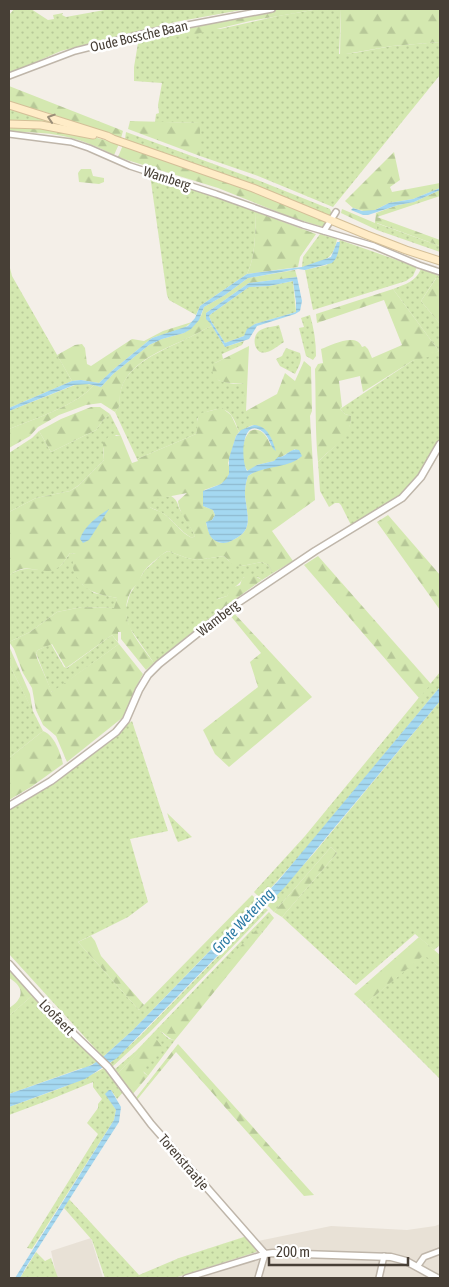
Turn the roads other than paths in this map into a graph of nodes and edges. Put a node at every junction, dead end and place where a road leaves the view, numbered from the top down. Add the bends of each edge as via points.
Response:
1 (272, 9) edge
2 (9, 76) edge
3 (9, 105) edge
4 (9, 124) edge
5 (9, 134) edge
6 (113, 139) junction
7 (336, 212) dead end
8 (331, 219) junction
9 (324, 230) junction
10 (440, 261) edge
11 (440, 272) edge
12 (440, 444) edge
13 (9, 806) edge
14 (9, 964) edge
15 (108, 1067) joint
16 (440, 1251) edge
17 (265, 1254) junction
18 (384, 1256) junction
19 (417, 1267) junction
20 (186, 1278) edge
21 (258, 1278) edge
22 (379, 1278) edge
23 (438, 1278) edge

1 - 2 street, Oude Bossche Baan via 150,32 75,51
6 -> 3 main road, Wamberg
4 - 6 main road, Wamberg via 41,125
5 - 9 street, Wamberg via 71,142 130,166
6 - 8 main road, Wamberg
7 - 8 street
8 - 9 street
8 - 10 main road, Wamberg
9 - 11 street, Wamberg
12 - 13 street, Wamberg via 421,477 402,498 227,610 148,675 126,720 116,732 51,780
14 - 15 street, Loofaert via 58,1020
15 - 17 street, Torenstraatje via 151,1124
16 - 19 street via 424,1257
17 - 18 street
17 - 20 street
17 - 21 street
18 - 19 street via 399,1258
18 - 22 street
19 - 23 street

